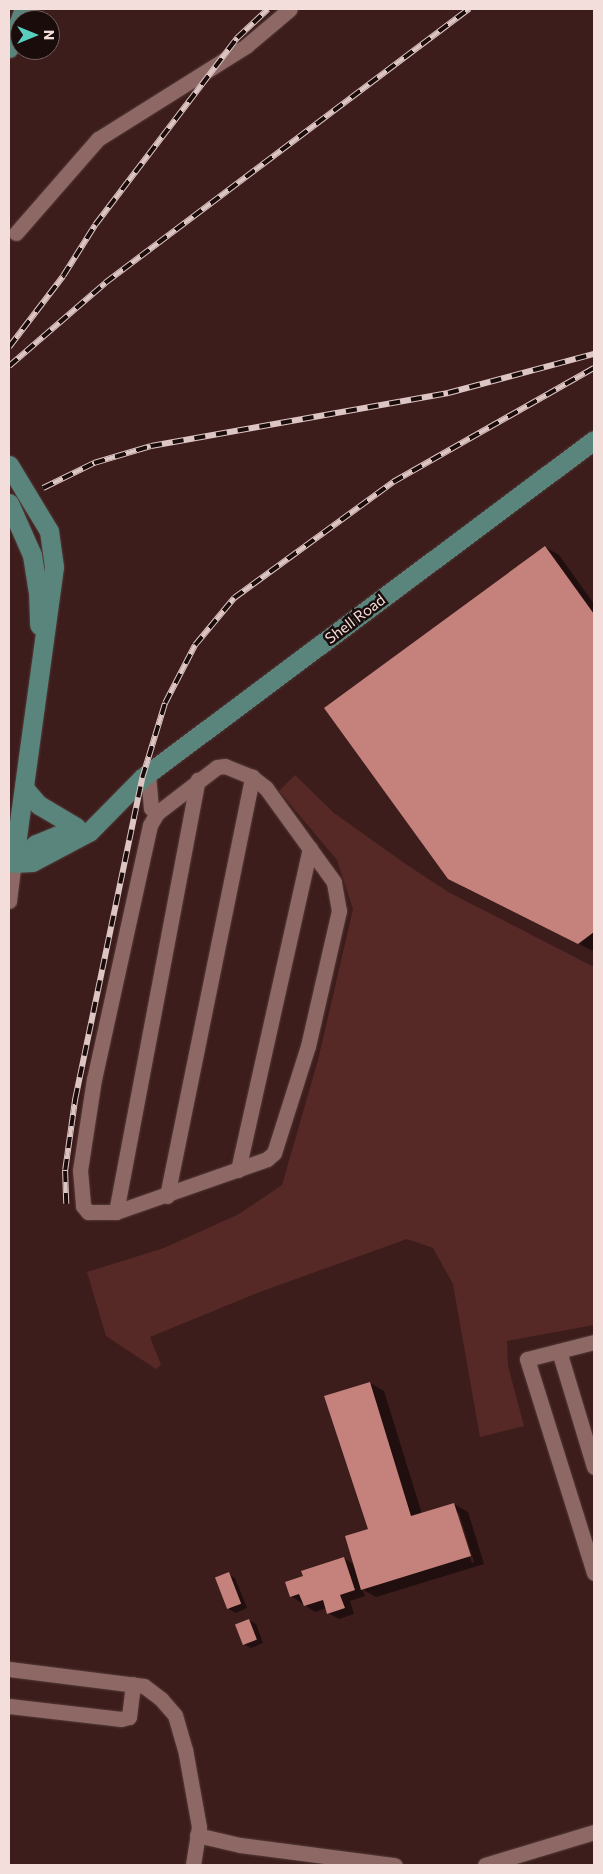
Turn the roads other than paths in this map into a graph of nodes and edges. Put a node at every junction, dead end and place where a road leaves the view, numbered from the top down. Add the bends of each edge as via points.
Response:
1 (24, 9) edge
2 (290, 9) edge
3 (9, 48) edge
4 (16, 233) dead end
5 (594, 440) edge
6 (9, 465) edge
7 (9, 503) edge
8 (40, 662) junction
9 (148, 774) junction
10 (252, 777) junction
11 (198, 780) junction
12 (24, 788) junction
13 (118, 801) junction
14 (157, 813) junction
15 (76, 827) junction
16 (310, 848) junction
17 (14, 856) junction
18 (9, 902) edge
19 (238, 1170) junction
20 (167, 1196) junction
21 (116, 1212) junction
22 (593, 1347) edge
23 (559, 1351) junction
24 (594, 1467) edge
25 (594, 1573) edge
26 (9, 1669) edge
27 (133, 1684) junction
28 (9, 1706) edge
29 (594, 1832) edge
30 (197, 1834) junction
31 (347, 1863) edge
32 (193, 1865) edge
33 (395, 1865) edge
34 (486, 1865) edge

1 - 3 main road
2 - 4 street via 246,46 98,139
5 - 9 main road, Shell Road
6 - 8 main road via 40,511 53,549 52,596
7 - 8 main road via 27,538 36,574
8 - 12 main road
9 - 13 main road, Shell Road
9 - 14 street via 151,808
10 - 11 street via 225,766 209,771
10 - 16 street via 266,788
10 - 20 street
11 - 14 street
11 - 21 street
12 - 15 main road via 48,812
12 - 17 main road
13 - 15 main road, Shell Road
13 - 17 main road, Shell Road via 108,815 76,840 32,862
14 - 21 street via 150,825 96,1069 80,1170 83,1206 88,1212
15 - 17 main road, Shell Road
16 - 19 street
16 - 19 street via 334,882 339,911 308,1046 274,1153
17 - 18 street
19 - 20 street
20 - 21 street
22 - 23 street
23 - 24 street
23 - 25 street via 527,1359
26 - 27 street
27 - 28 street via 129,1717 122,1719
27 - 30 street via 144,1686 176,1715
29 - 34 street
30 - 31 street via 240,1845
30 - 32 street
31 - 33 street

